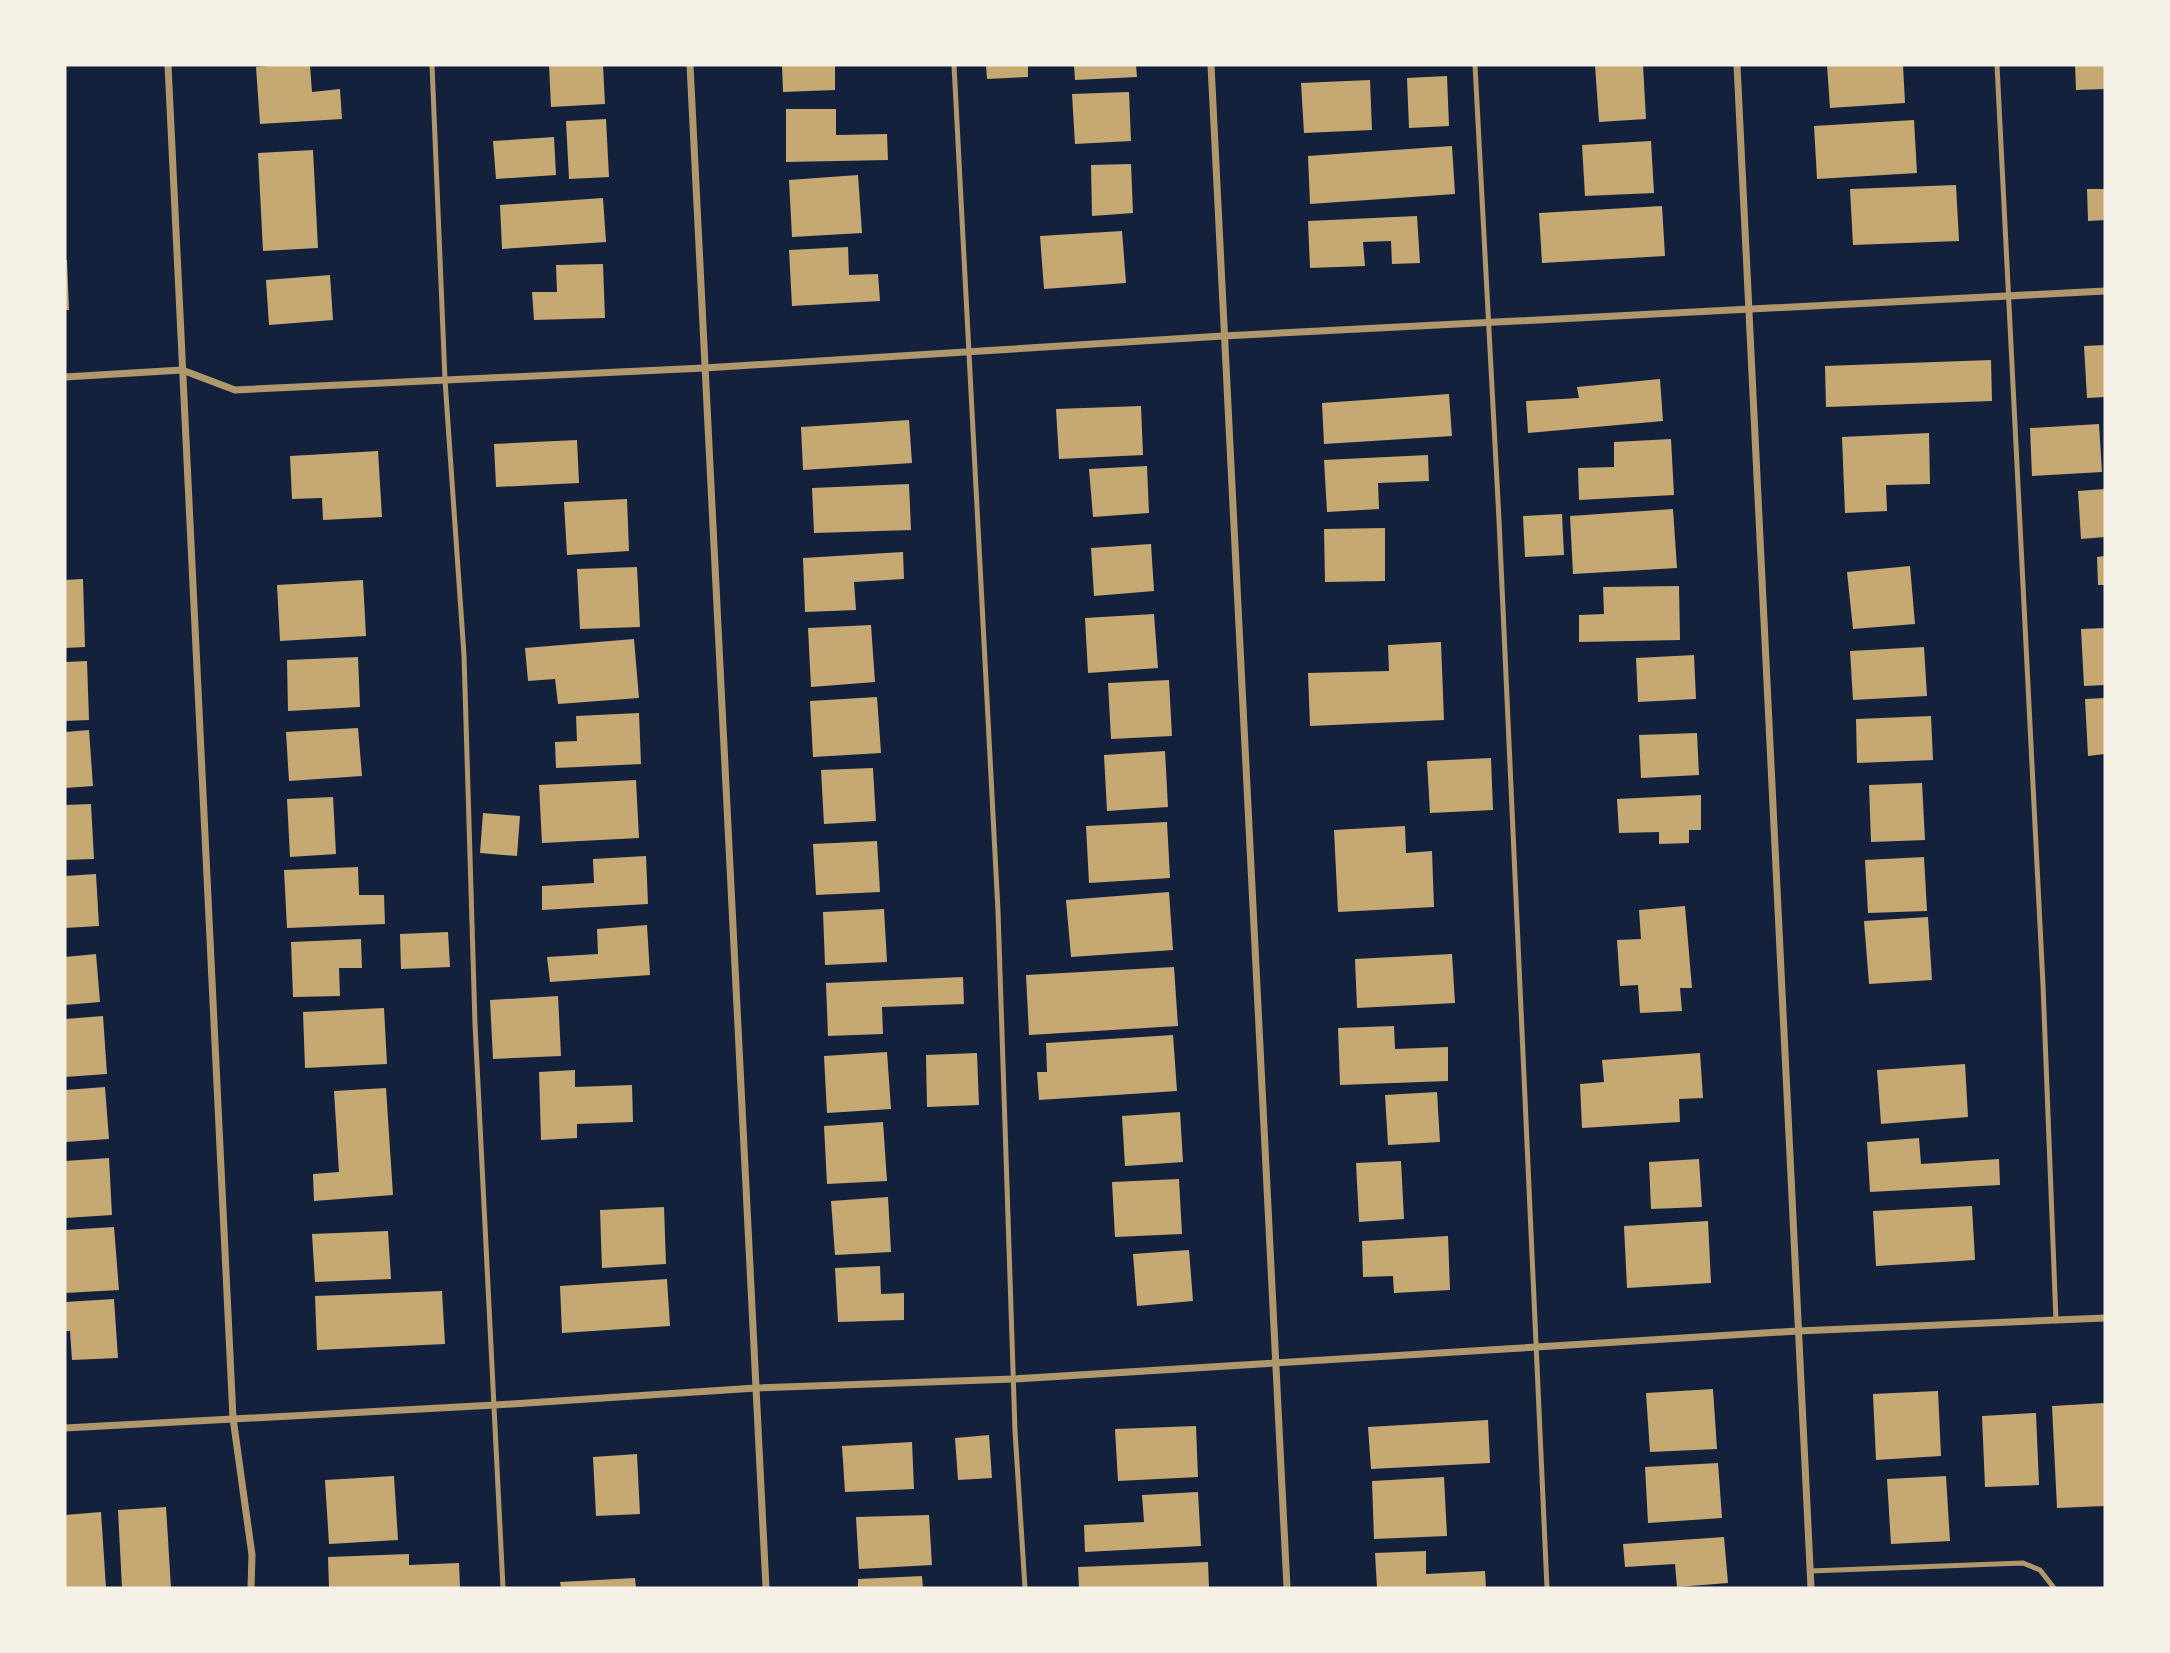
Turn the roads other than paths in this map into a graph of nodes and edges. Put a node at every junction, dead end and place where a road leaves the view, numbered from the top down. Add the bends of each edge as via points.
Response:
1 (168, 65) edge
2 (432, 65) edge
3 (690, 65) edge
4 (954, 65) edge
5 (1211, 65) edge
6 (1475, 65) edge
7 (1737, 65) edge
8 (1997, 65) edge
9 (2105, 291) edge
10 (2009, 297) junction
11 (1749, 308) junction
12 (1488, 322) junction
13 (1223, 335) junction
14 (969, 353) junction
15 (704, 368) junction
16 (182, 370) junction
17 (65, 377) edge
18 (446, 380) junction
19 (2105, 1318) edge
20 (2056, 1321) junction
21 (1798, 1331) junction
22 (1538, 1348) junction
23 (1276, 1364) junction
24 (1014, 1379) junction
25 (756, 1388) junction
26 (495, 1405) junction
27 (233, 1418) junction
28 (65, 1427) edge
29 (1810, 1571) junction
30 (251, 1588) edge
31 (503, 1588) edge
32 (766, 1588) edge
33 (1025, 1588) edge
34 (1287, 1588) edge
35 (1547, 1588) edge
36 (1811, 1588) edge
37 (2054, 1588) edge

1 - 16 street
2 - 18 lane
3 - 15 street
4 - 14 lane
5 - 13 street
6 - 12 lane
7 - 11 street
8 - 10 lane
9 - 10 street
10 - 11 street
10 - 20 lane
11 - 12 street
11 - 21 street
12 - 13 street
12 - 22 lane
13 - 14 street
13 - 23 street
14 - 15 street
14 - 24 lane via 998,911
15 - 18 street
15 - 25 street
16 - 17 street
16 - 18 street via 235,390
16 - 27 street
18 - 26 lane via 464,655 475,1024
19 - 20 street
20 - 21 street
21 - 22 street
21 - 29 street
22 - 23 street
22 - 35 lane
23 - 24 street
23 - 34 street
24 - 25 street
24 - 33 lane
25 - 26 street
25 - 32 street
26 - 27 street
26 - 31 lane
27 - 28 street
27 - 30 street via 252,1555
29 - 36 street
29 - 37 lane via 2023,1563 2040,1570

